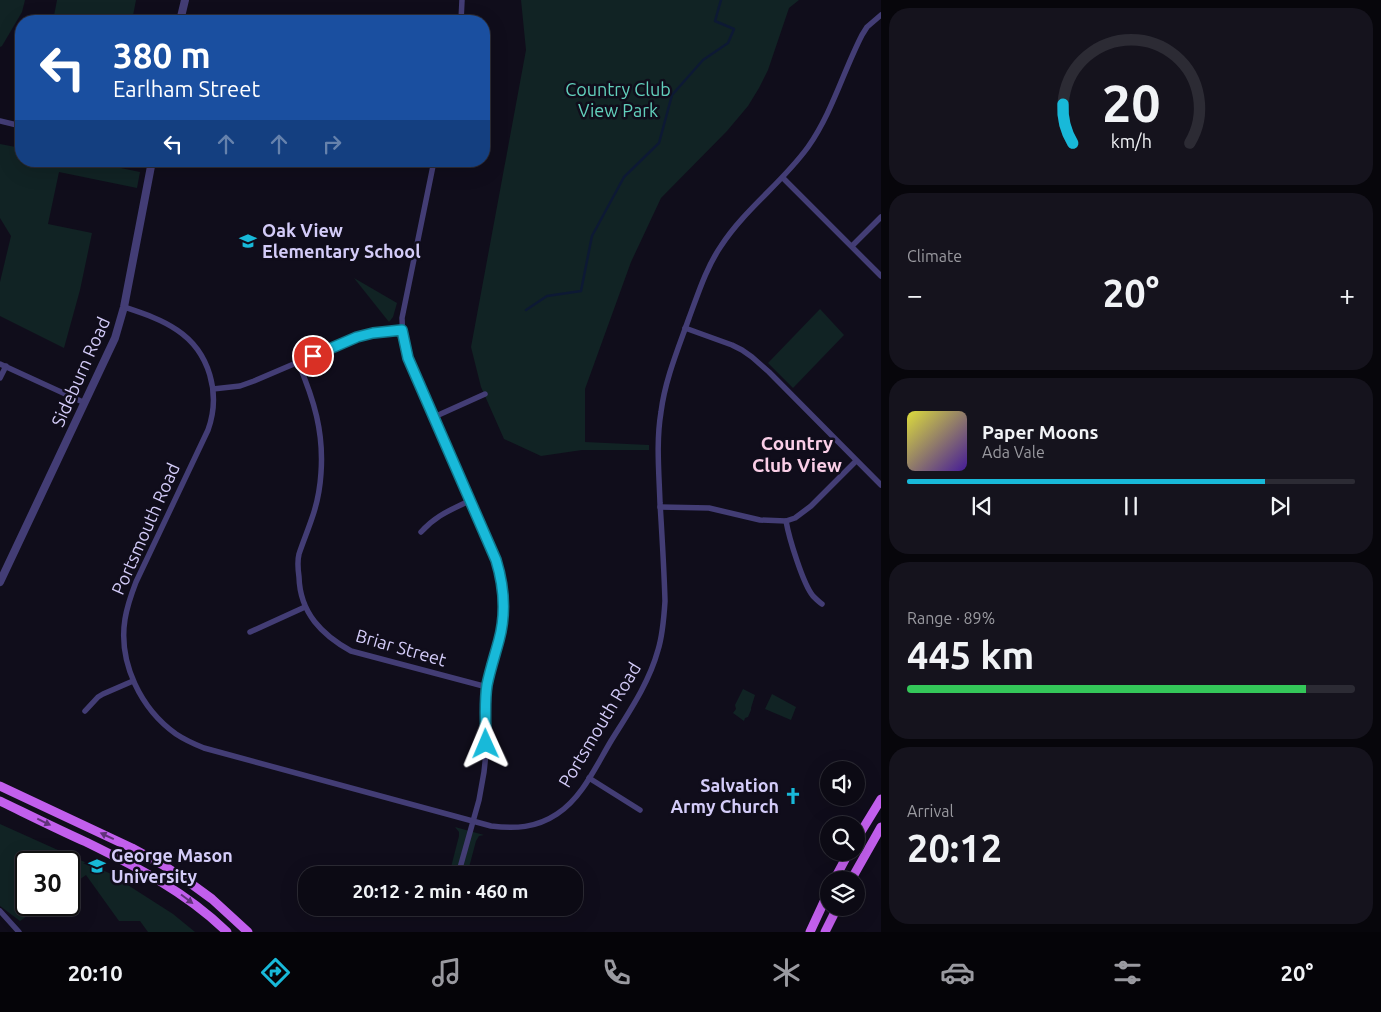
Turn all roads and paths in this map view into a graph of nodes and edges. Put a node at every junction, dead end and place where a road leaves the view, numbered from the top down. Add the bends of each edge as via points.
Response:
1 (184, 0) edge
2 (462, 0) edge
3 (181, 15) edge
4 (461, 15) edge
5 (881, 15) edge
6 (0, 122) edge
7 (15, 125) edge
8 (151, 167) edge
9 (433, 167) edge
10 (783, 178) junction
11 (881, 217) edge
12 (852, 246) junction
13 (881, 276) edge
14 (124, 307) junction
15 (686, 328) junction
16 (402, 330) junction
17 (298, 362) junction
18 (3, 365) edge
19 (0, 378) edge
20 (213, 389) junction
21 (485, 394) dead end
22 (85, 404) junction
23 (434, 417) junction
24 (856, 461) junction
25 (881, 485) edge
26 (471, 500) junction
27 (660, 507) junction
28 (786, 521) junction
29 (421, 532) dead end
30 (0, 582) edge
31 (822, 604) dead end
32 (305, 607) junction
33 (250, 632) dead end
34 (133, 681) junction
35 (487, 687) junction
36 (85, 711) dead end
37 (589, 778) junction
38 (0, 786) edge
39 (881, 799) edge
40 (0, 801) edge
41 (640, 810) dead end
42 (473, 821) junction
43 (865, 825) edge
44 (881, 827) edge
45 (460, 866) edge
46 (856, 871) edge
47 (820, 910) edge
48 (0, 911) edge
49 (833, 916) edge
50 (19, 932) edge
51 (227, 932) edge
52 (248, 932) edge
53 (810, 932) edge
54 (825, 932) edge

1 - 3 street
2 - 4 street
5 - 10 street, Portsmouth Road via 862,35 821,125
6 - 7 street
8 - 14 street, Sideburn Road
9 - 16 street
10 - 12 street
10 - 15 street, Portsmouth Road via 742,218 720,247 703,281
11 - 12 street
12 - 13 street
14 - 20 street, Portsmouth Road via 172,326 187,338 204,362
14 - 22 street, Sideburn Road via 115,338
15 - 24 street via 732,345 752,357
15 - 27 street, Portsmouth Road via 668,378 661,412 657,451
16 - 17 street via 357,337
16 - 23 street via 408,358
17 - 20 street via 240,386
17 - 32 street, Briar Street via 315,408 321,450 318,496 298,563
18 - 19 street
18 - 22 street
20 - 34 street, Portsmouth Road via 208,430 128,603 124,638
21 - 23 street
22 - 30 street, Sideburn Road
23 - 26 street
24 - 25 street
24 - 28 street via 811,506
26 - 29 street via 437,516
26 - 35 street via 496,560 503,592 502,628
27 - 28 street via 709,508 760,520
27 - 37 street, Portsmouth Road via 665,601 658,650 642,690
28 - 31 street via 807,586
32 - 33 street
32 - 35 street, Briar Street via 326,635 352,651
34 - 36 street via 98,697
34 - 42 street, Portsmouth Road via 162,723 204,748
35 - 42 street via 484,772
37 - 41 street
37 - 42 street, Portsmouth Road via 564,809 539,823 510,828
52 -> 38 main road via 212,899 163,865
39 - 43 main road
40 -> 51 main road via 156,878
42 - 45 street
44 - 46 main road
47 - 53 main road
48 - 50 street
49 - 54 main road

